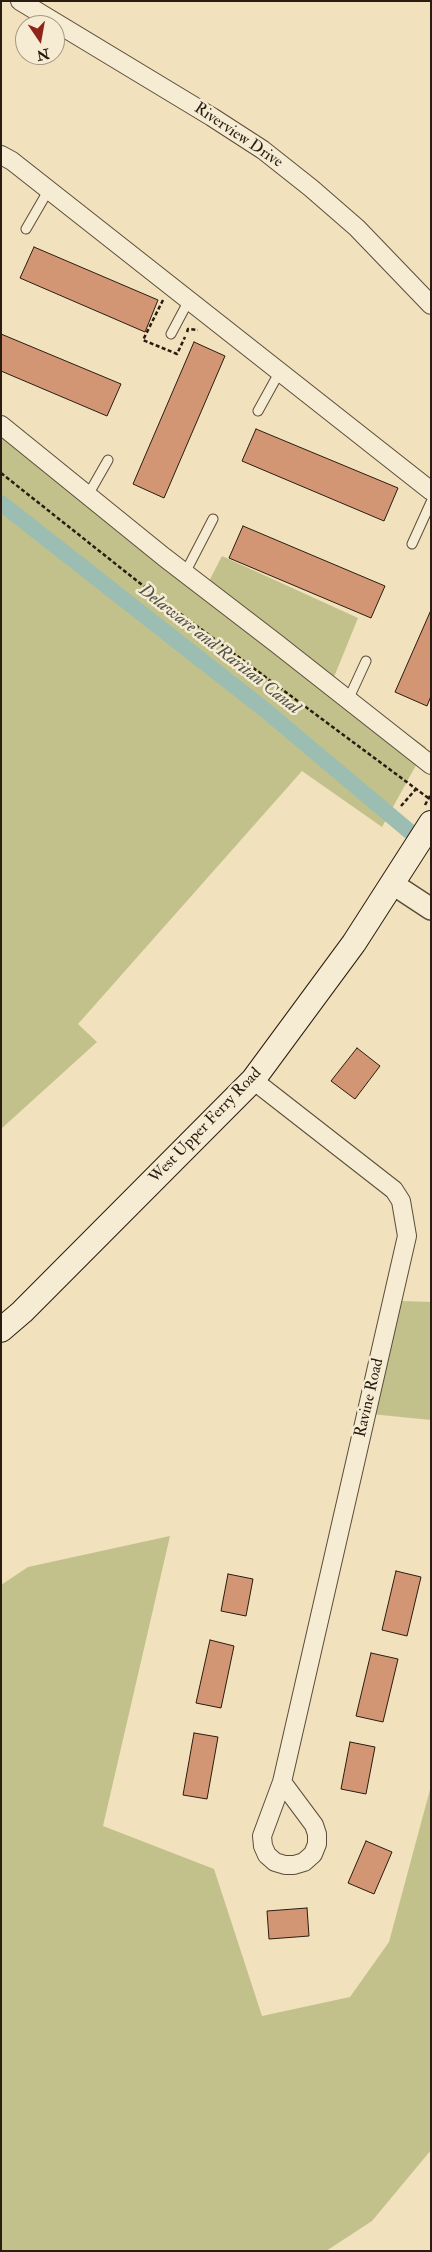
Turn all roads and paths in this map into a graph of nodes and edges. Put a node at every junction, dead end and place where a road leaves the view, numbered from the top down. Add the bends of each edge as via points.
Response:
1 (20, 1) edge
2 (1, 155) edge
3 (48, 191) junction
4 (26, 229) dead end
5 (188, 302) junction
6 (431, 305) edge
7 (171, 334) dead end
8 (279, 373) junction
9 (258, 411) dead end
10 (1, 426) edge
11 (108, 460) dead end
12 (1, 473) edge
13 (431, 490) edge
14 (88, 496) junction
15 (431, 502) edge
16 (213, 519) dead end
17 (412, 544) dead end
18 (185, 573) junction
19 (366, 661) dead end
20 (348, 700) junction
21 (431, 765) edge
22 (416, 789) junction
23 (431, 800) edge
24 (401, 806) dead end
25 (430, 826) edge
26 (393, 884) junction
27 (431, 909) edge
28 (253, 1080) junction
29 (1, 1330) edge
30 (282, 1782) dead end

1 - 6 street, Riverview Drive via 263,150 357,228
2 - 3 street
3 - 4 lane
3 - 5 street
5 - 7 lane
5 - 8 street
8 - 9 lane
8 - 13 street
10 - 14 street
11 - 14 lane
12 - 22 path via 150,592
14 - 18 street
15 - 17 lane
16 - 18 lane
18 - 20 street
19 - 20 lane
20 - 21 street
22 - 23 path
22 - 24 path
25 - 26 main road, West Upper Ferry Road
26 - 27 street
26 - 28 main road, West Upper Ferry Road via 354,943
28 - 29 main road, West Upper Ferry Road
28 - 30 street, Ravine Road via 394,1190 401,1201 407,1236

